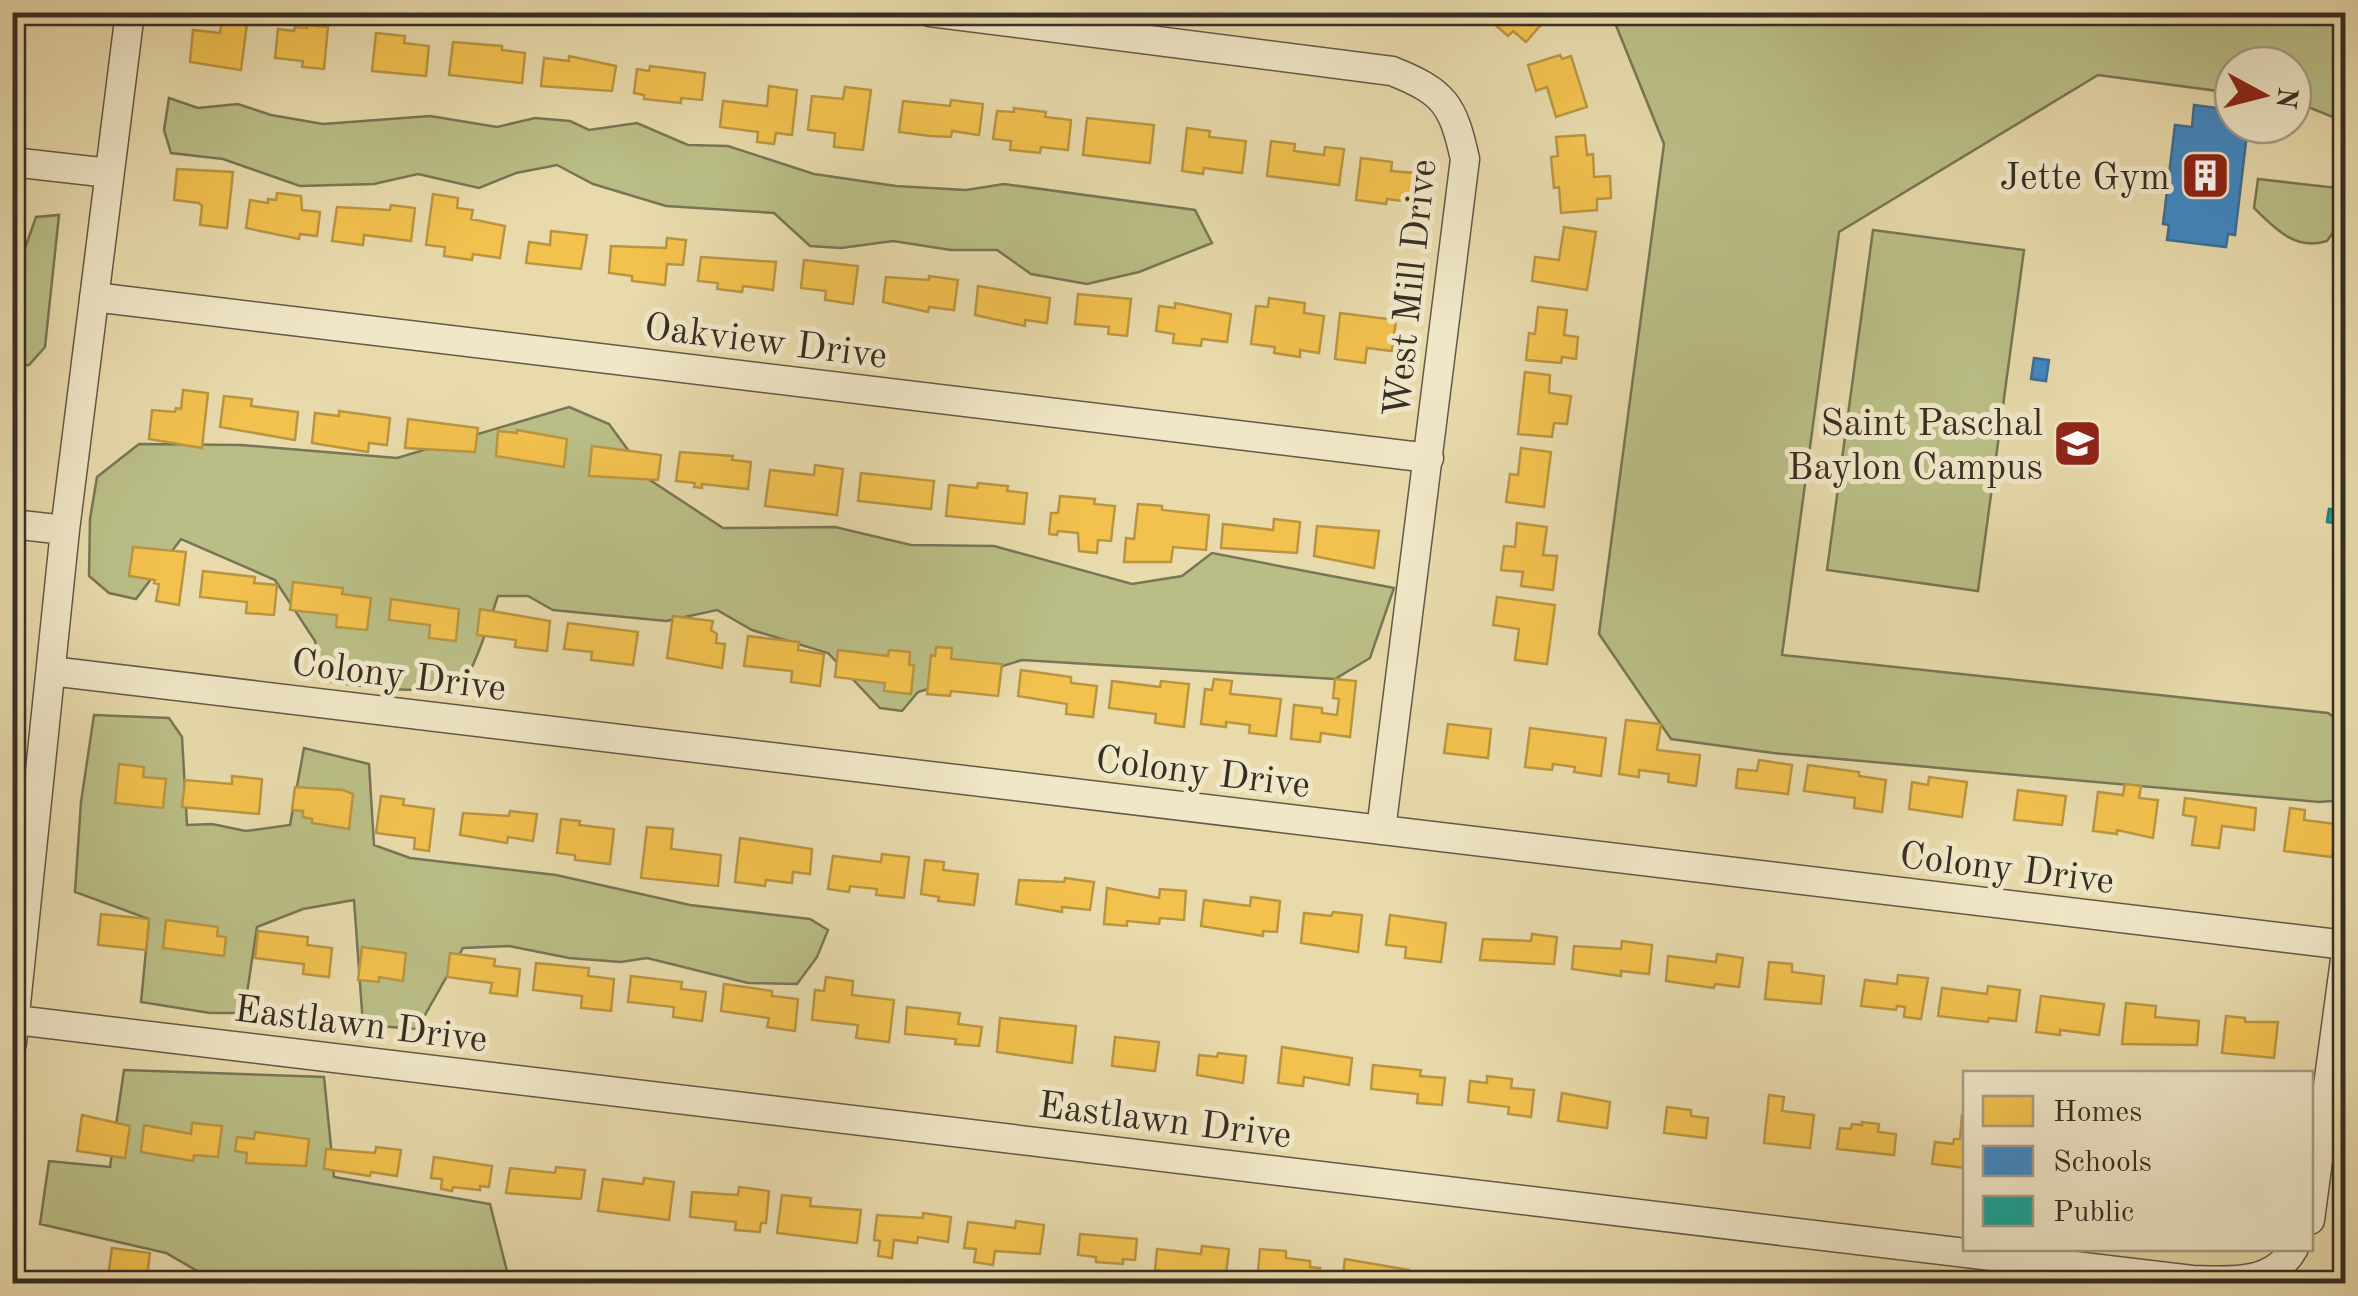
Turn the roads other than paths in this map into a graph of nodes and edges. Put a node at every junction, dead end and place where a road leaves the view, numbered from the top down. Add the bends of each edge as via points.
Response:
1 (130, 12) edge
2 (930, 12) edge
3 (12, 162) edge
4 (109, 172) junction
5 (94, 296) junction
6 (1428, 458) junction
7 (12, 524) edge
8 (65, 530) junction
9 (52, 671) junction
10 (1381, 830) junction
11 (22, 863) edge
12 (2346, 948) edge
13 (14, 1031) edge
14 (2313, 1197) edge
15 (2292, 1251) edge

1 - 4 street
2 - 6 street, West Mill Drive via 1392,71 1438,96 1456,118 1465,159
3 - 4 street
4 - 5 street
5 - 6 street, Oakview Drive
5 - 8 street
6 - 10 street, West Mill Drive
7 - 8 street
8 - 9 street
9 - 10 street, Colony Drive
9 - 11 street
10 - 12 street, Colony Drive
11 - 13 street
12 - 14 street
13 - 15 street, Eastlawn Drive via 2192,1280 2252,1281

